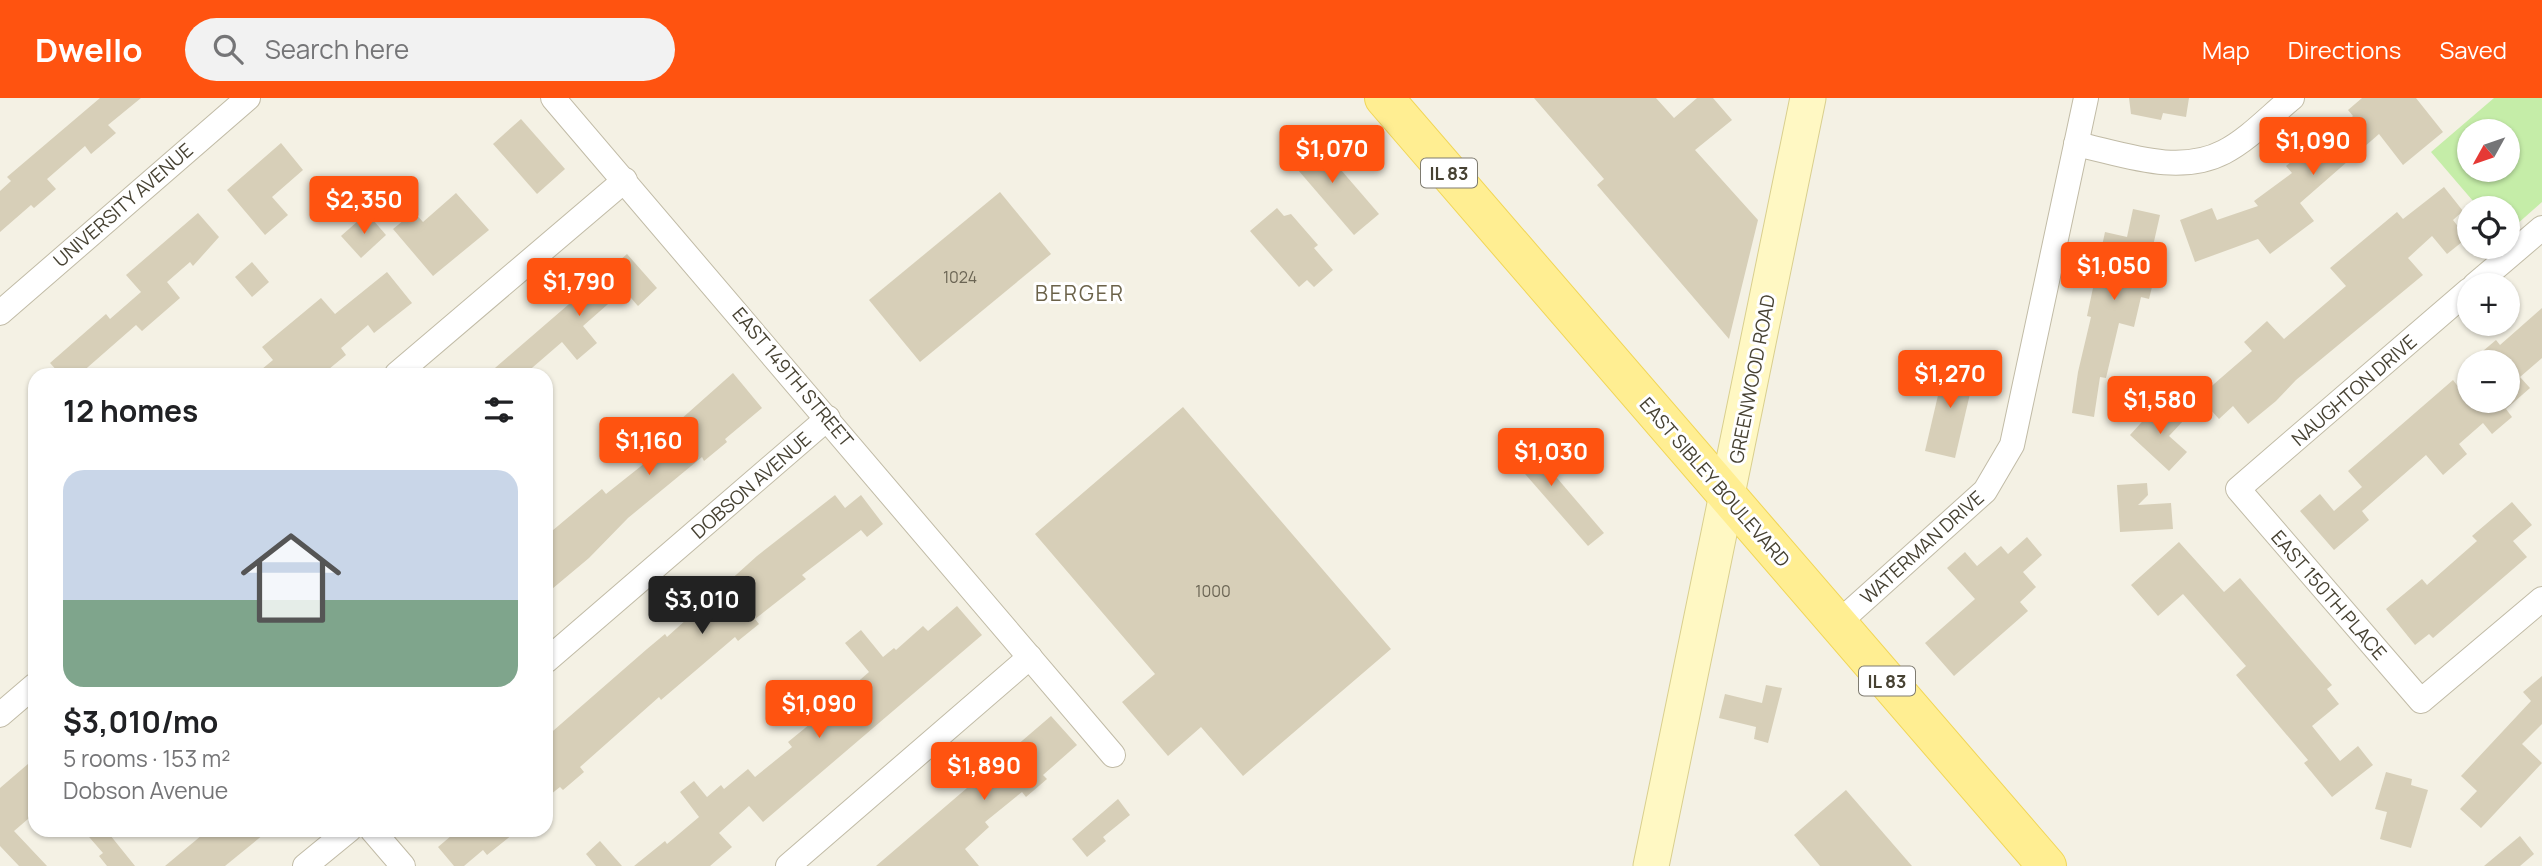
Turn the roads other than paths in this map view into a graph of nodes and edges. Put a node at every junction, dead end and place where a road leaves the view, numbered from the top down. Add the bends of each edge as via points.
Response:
1 (248, 98) edge
2 (553, 98) edge
3 (1384, 98) edge
4 (1808, 98) edge
5 (2086, 98) edge
6 (2292, 98) edge
7 (2076, 144) junction
8 (625, 180) junction
9 (2542, 228) edge
10 (2489, 273) edge
11 (2457, 300) edge
12 (0, 313) edge
13 (404, 368) edge
14 (828, 418) junction
15 (2238, 489) joint
16 (1728, 496) junction
17 (2542, 599) edge
18 (1837, 624) junction
19 (553, 655) edge
20 (1030, 657) junction
21 (28, 691) edge
22 (0, 715) edge
23 (1113, 755) dead end
24 (340, 837) edge
25 (378, 837) edge
26 (305, 866) edge
27 (403, 866) edge
28 (788, 866) edge
29 (1651, 866) edge
30 (2047, 866) edge

1 - 12 street, UNIVERSITY AVENUE
2 - 8 street, EAST 149TH STREET
3 - 16 main road, EAST SIBLEY BOULEVARD / IL 83
4 - 16 street, GREENWOOD ROAD
5 - 7 street, WATERMAN DRIVE
6 - 7 street via 2223,152 2198,161 2169,164
7 - 18 street, WATERMAN DRIVE via 2012,445 1985,491
8 - 13 street
8 - 14 street, EAST 149TH STREET
9 - 10 street
11 - 15 street, NAUGHTON DRIVE
14 - 19 street, DOBSON AVENUE
14 - 20 street, EAST 149TH STREET
15 - 17 street, EAST 150TH PLACE via 2421,701
16 - 18 main road, EAST SIBLEY BOULEVARD / IL 83
16 - 29 street, GREENWOOD ROAD
18 - 30 main road, EAST SIBLEY BOULEVARD / IL 83
20 - 23 street, EAST 149TH STREET
20 - 28 street
21 - 22 street
24 - 26 street
25 - 27 street

